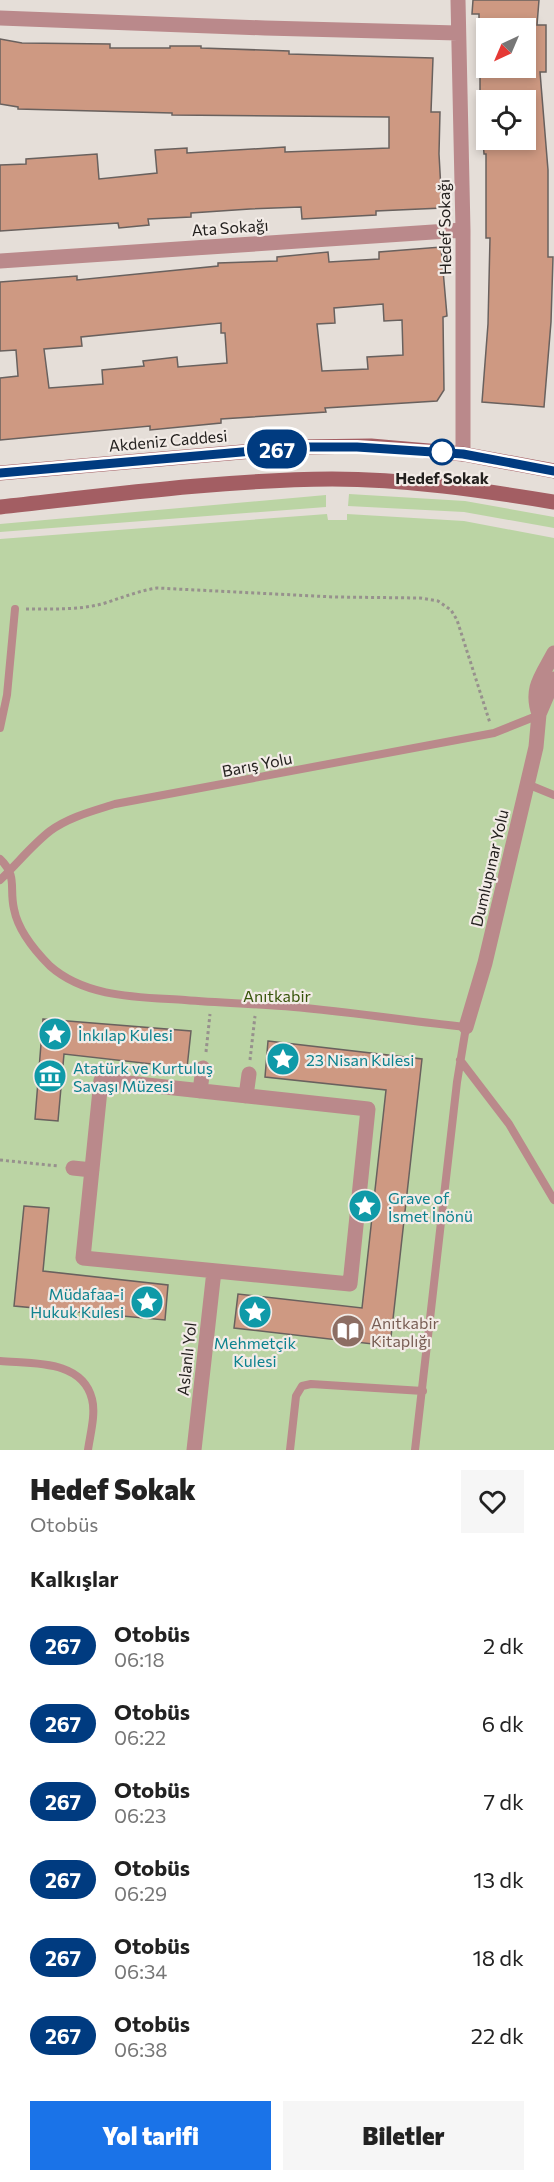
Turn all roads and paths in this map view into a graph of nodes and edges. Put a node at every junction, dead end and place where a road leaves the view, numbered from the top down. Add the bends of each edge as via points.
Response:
1 (458, 0) edge
2 (0, 18) edge
3 (458, 33) junction
4 (463, 230) junction
5 (0, 261) edge
6 (463, 454) junction
7 (554, 471) edge
8 (0, 473) edge
9 (554, 502) edge
10 (0, 507) edge
11 (15, 609) joint
12 (554, 653) edge
13 (554, 679) edge
14 (539, 714) junction
15 (0, 728) edge
16 (494, 734) junction
17 (527, 784) junction
18 (554, 795) edge
19 (0, 858) edge
20 (10, 870) junction
21 (0, 880) edge
22 (211, 1002) junction
23 (256, 1005) junction
24 (466, 1027) junction
25 (208, 1033) dead end
26 (252, 1039) dead end
27 (460, 1060) junction
28 (203, 1068) dead end
29 (249, 1074) dead end
30 (200, 1091) junction
31 (246, 1096) junction
32 (0, 1160) edge
33 (73, 1168) joint
34 (92, 1170) junction
35 (554, 1200) edge
36 (214, 1271) junction
37 (0, 1360) edge
38 (423, 1391) junction
39 (88, 1450) edge
40 (194, 1450) edge
41 (290, 1450) edge
42 (415, 1450) edge

1 - 3 street, Hedef Sokağı
2 - 3 street
3 - 4 street, Hedef Sokağı
4 - 5 street, Ata Sokağı
4 - 6 street, Hedef Sokağı
6 - 7 main road, Akdeniz Caddesi
6 - 8 main road, Akdeniz Caddesi via 371,447 300,447
9 - 10 main road via 442,486 333,479 198,486
11 - 15 lane
11 - 16 path via 81,608 158,588 438,601 452,610 457,620
12 - 14 street, Dumlupınar Yolu via 536,690
13 - 14 street, Dumlupınar Yolu
14 - 16 lane, Barış Yolu
14 - 17 street, Dumlupınar Yolu
16 - 20 lane, Barış Yolu via 115,804 51,831
17 - 18 lane
17 - 24 street, Dumlupınar Yolu
19 - 20 lane
20 - 21 lane, Barış Yolu
20 - 22 lane via 14,909 21,927 36,950 62,975 107,993
22 - 23 lane
22 - 25 path
23 - 24 lane
23 - 26 path
24 - 27 lane
27 - 35 lane via 509,1124
27 - 38 lane
28 - 30 street
29 - 31 street
30 - 31 street
30 - 34 street via 101,1080
31 - 36 street via 368,1109 350,1284
32 - 33 path
33 - 34 street
34 - 36 street via 82,1258
36 - 40 street, Aslanlı Yol
37 - 39 lane via 57,1366 75,1375 92,1400
38 - 41 lane via 302,1386 296,1396
38 - 42 lane

